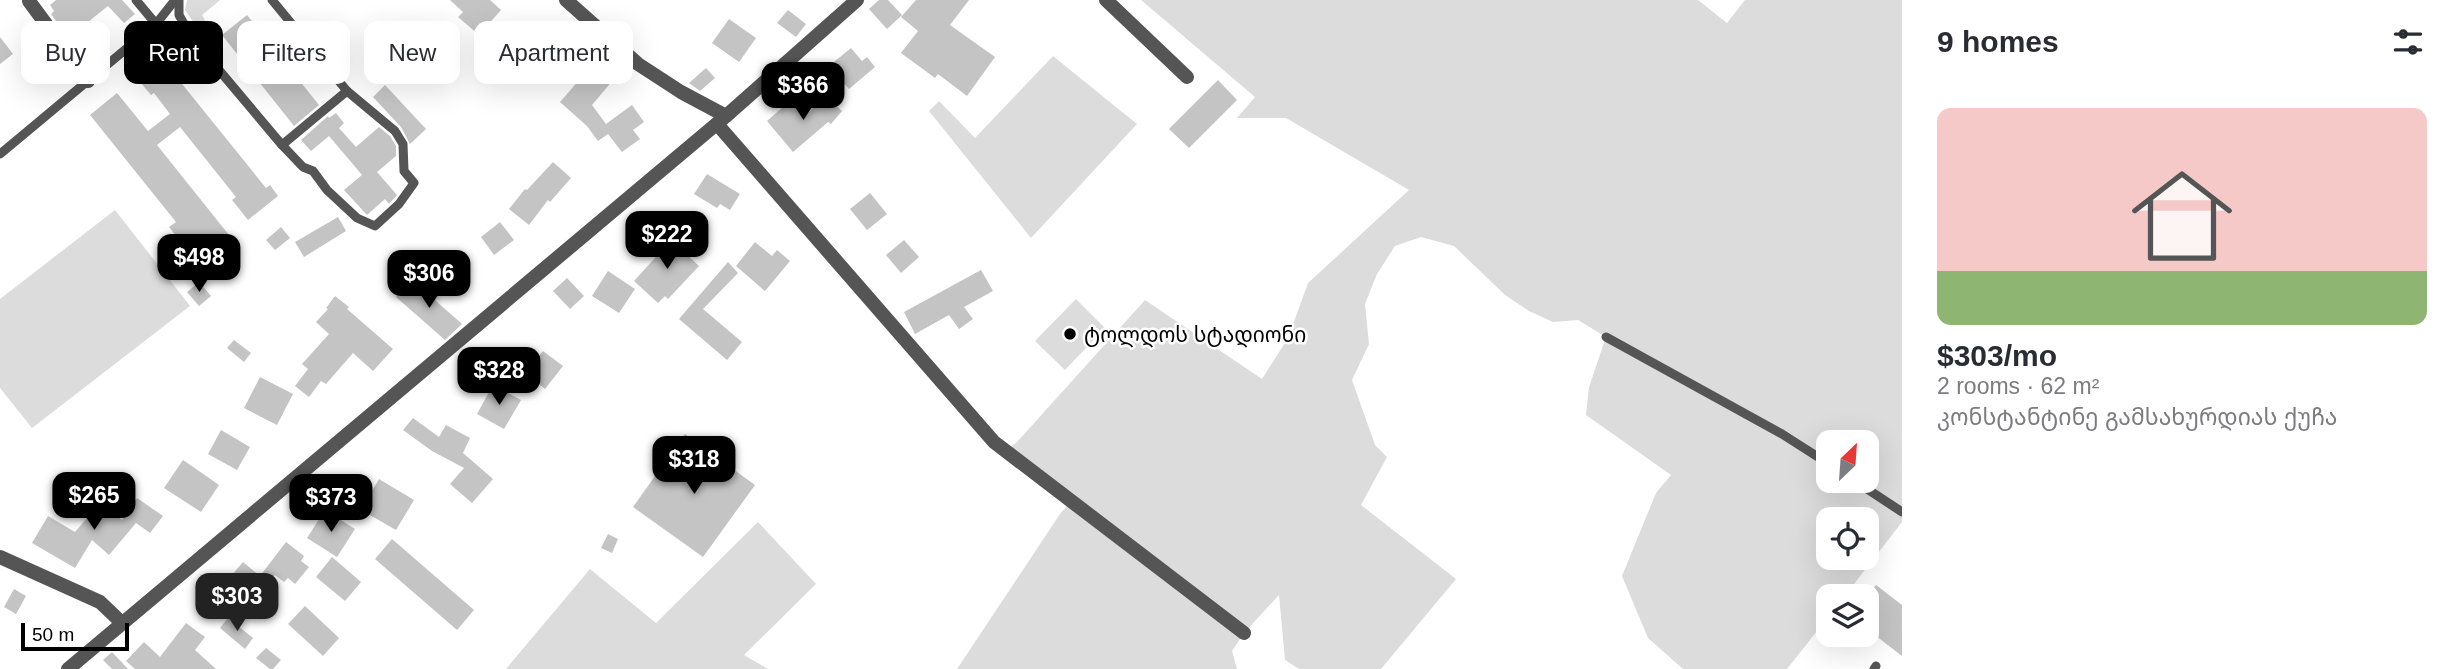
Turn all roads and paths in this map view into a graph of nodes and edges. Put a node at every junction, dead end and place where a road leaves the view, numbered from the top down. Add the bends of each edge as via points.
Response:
1 (29, 0) edge
2 (136, 0) edge
3 (177, 0) edge
4 (272, 0) edge
5 (566, 0) edge
6 (857, 0) edge
7 (1106, 0) edge
8 (44, 21) edge
9 (154, 21) edge
10 (159, 21) edge
11 (124, 51) edge
12 (110, 63) edge
13 (1187, 78) dead end
14 (84, 84) edge
15 (347, 91) junction
16 (721, 120) junction
17 (282, 145) junction
18 (0, 154) edge
19 (1606, 337) dead end
20 (1816, 455) edge
21 (1875, 494) edge
22 (1902, 512) edge
23 (0, 557) edge
24 (122, 623) junction
25 (1244, 633) dead end
26 (71, 668) edge

1 - 8 street
2 - 9 lane
3 - 10 lane
3 - 17 lane via 179,15 192,38
4 - 15 lane
5 - 16 street via 638,64
6 - 16 street
7 - 13 street
11 - 12 lane
14 - 18 lane
15 - 17 lane
15 - 17 lane via 395,131 403,144 404,171 414,183 375,226 356,218
16 - 24 street
16 - 25 street via 994,442
19 - 20 lane
21 - 22 lane
23 - 24 street via 100,602
24 - 26 street

